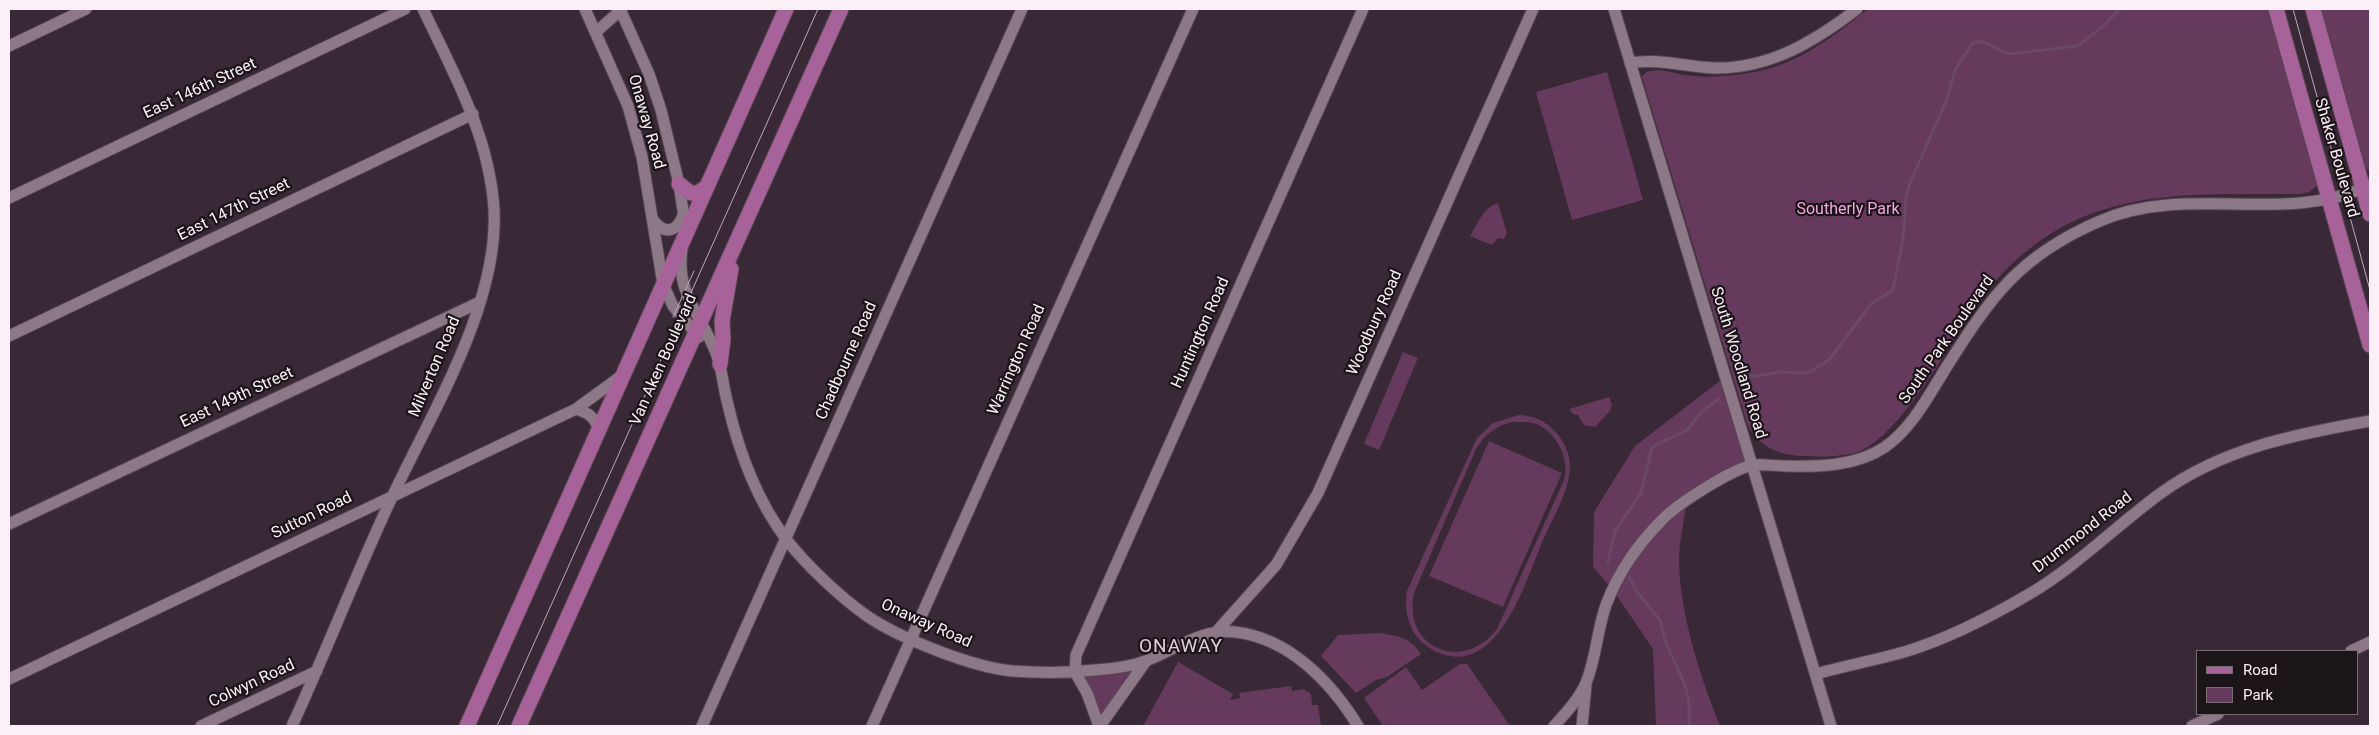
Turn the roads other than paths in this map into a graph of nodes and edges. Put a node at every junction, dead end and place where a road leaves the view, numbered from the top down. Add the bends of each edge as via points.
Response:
1 (86, 9) edge
2 (405, 9) edge
3 (423, 9) edge
4 (585, 9) edge
5 (786, 9) edge
6 (841, 9) edge
7 (1022, 9) edge
8 (1193, 9) edge
9 (1363, 9) edge
10 (1533, 9) edge
11 (1614, 9) edge
12 (1857, 9) edge
13 (2276, 9) edge
14 (2313, 9) edge
15 (621, 10) edge
16 (596, 32) junction
17 (9, 46) edge
18 (1630, 63) junction
19 (473, 114) junction
20 (679, 184) junction
21 (706, 187) junction
22 (2367, 187) edge
23 (9, 198) edge
24 (2329, 198) junction
25 (684, 212) junction
26 (2370, 214) edge
27 (654, 221) junction
28 (684, 237) junction
29 (732, 252) junction
30 (663, 284) junction
31 (480, 302) junction
32 (698, 328) junction
33 (9, 336) edge
34 (2370, 345) edge
35 (718, 358) junction
36 (625, 373) junction
37 (576, 409) junction
38 (2370, 421) edge
39 (599, 431) junction
40 (1752, 465) junction
41 (393, 495) junction
42 (9, 524) edge
43 (786, 538) junction
44 (1217, 631) junction
45 (910, 638) junction
46 (2370, 642) edge
47 (2353, 650) edge
48 (1146, 661) junction
49 (317, 671) junction
50 (1075, 672) junction
51 (1816, 674) junction
52 (9, 680) edge
53 (1586, 684) junction
54 (2216, 715) edge
55 (201, 726) edge
56 (292, 726) edge
57 (467, 726) edge
58 (519, 726) edge
59 (702, 726) edge
60 (872, 726) edge
61 (1100, 726) edge
62 (1358, 726) edge
63 (1554, 726) edge
64 (1582, 726) edge
65 (1831, 726) edge
66 (2192, 726) edge

1 - 17 street
2 - 23 street, East 146th Street
3 - 19 street, Milverton Road
4 - 16 street, Onaway Road
5 - 21 main road, Van Aken Boulevard
6 - 29 main road, Van Aken Boulevard
7 - 43 street, Chadbourne Road
8 - 45 street, Warrington Road
9 - 50 street, Huntington Road via 1076,655
10 - 44 street, Woodbury Road via 1318,493 1276,565
11 - 18 street, South Woodland Road
12 - 18 street via 1805,45 1753,63 1714,68 1658,60
13 - 24 main road, Shaker Boulevard
14 - 22 main road, Shaker Boulevard
15 - 16 street
15 - 20 street, Onaway Road via 652,83
16 - 27 street, Onaway Road via 628,106
18 - 40 street, South Woodland Road
19 - 31 street, Milverton Road via 486,157 494,208 494,241
19 - 33 street, East 147th Street
20 - 21 main road via 696,194
20 - 25 street, Onaway Road
21 - 28 main road, Van Aken Boulevard
22 - 24 street, South Park Boulevard
22 - 26 main road, Shaker Boulevard
24 - 34 main road, Shaker Boulevard
24 - 40 street, South Park Boulevard via 2284,204 2157,206 2122,213 2079,230 2041,252 2005,283 1926,401 1887,446 1871,455 1830,465
25 - 27 street via 681,222 667,231
25 - 28 street, Onaway Road
27 - 30 street, Onaway Road
28 - 30 main road, Van Aken Boulevard
28 - 32 street, Onaway Road via 681,278
29 - 32 main road, Van Aken Boulevard
29 - 35 main road
30 - 32 street, Onaway Road via 673,306
30 - 36 main road, Van Aken Boulevard
31 - 41 street, Milverton Road via 436,411
31 - 42 street, East 149th Street
32 - 35 street, Onaway Road
32 - 58 main road, Van Aken Boulevard
35 - 43 street, Onaway Road via 741,452
36 - 37 street, Sutton Road
36 - 39 main road, Van Aken Boulevard
37 - 39 street via 594,418
37 - 41 street, Sutton Road
38 - 51 street, Drummond Road via 2298,434 2242,450 2162,492 2032,592 1970,626 1906,651
39 - 57 main road, Van Aken Boulevard
40 - 51 street, South Woodland Road
40 - 53 street via 1688,498 1663,518 1623,569 1606,606
41 - 49 street, Milverton Road
41 - 52 street, Sutton Road
43 - 45 street, Onaway Road via 817,573 868,616
43 - 59 street, Chadbourne Road
44 - 48 street, Onaway Road
44 - 62 street, Onaway Road via 1254,635 1294,655 1319,675 1343,702
45 - 50 street, Onaway Road via 961,660 1011,671
45 - 60 street, Warrington Road
46 - 47 street
48 - 50 street, Onaway Road
48 - 61 street
49 - 55 street, Colwyn Road
49 - 56 street, Milverton Road
50 - 61 street
51 - 65 street, South Woodland Road
53 - 63 street
53 - 64 street
54 - 66 street

